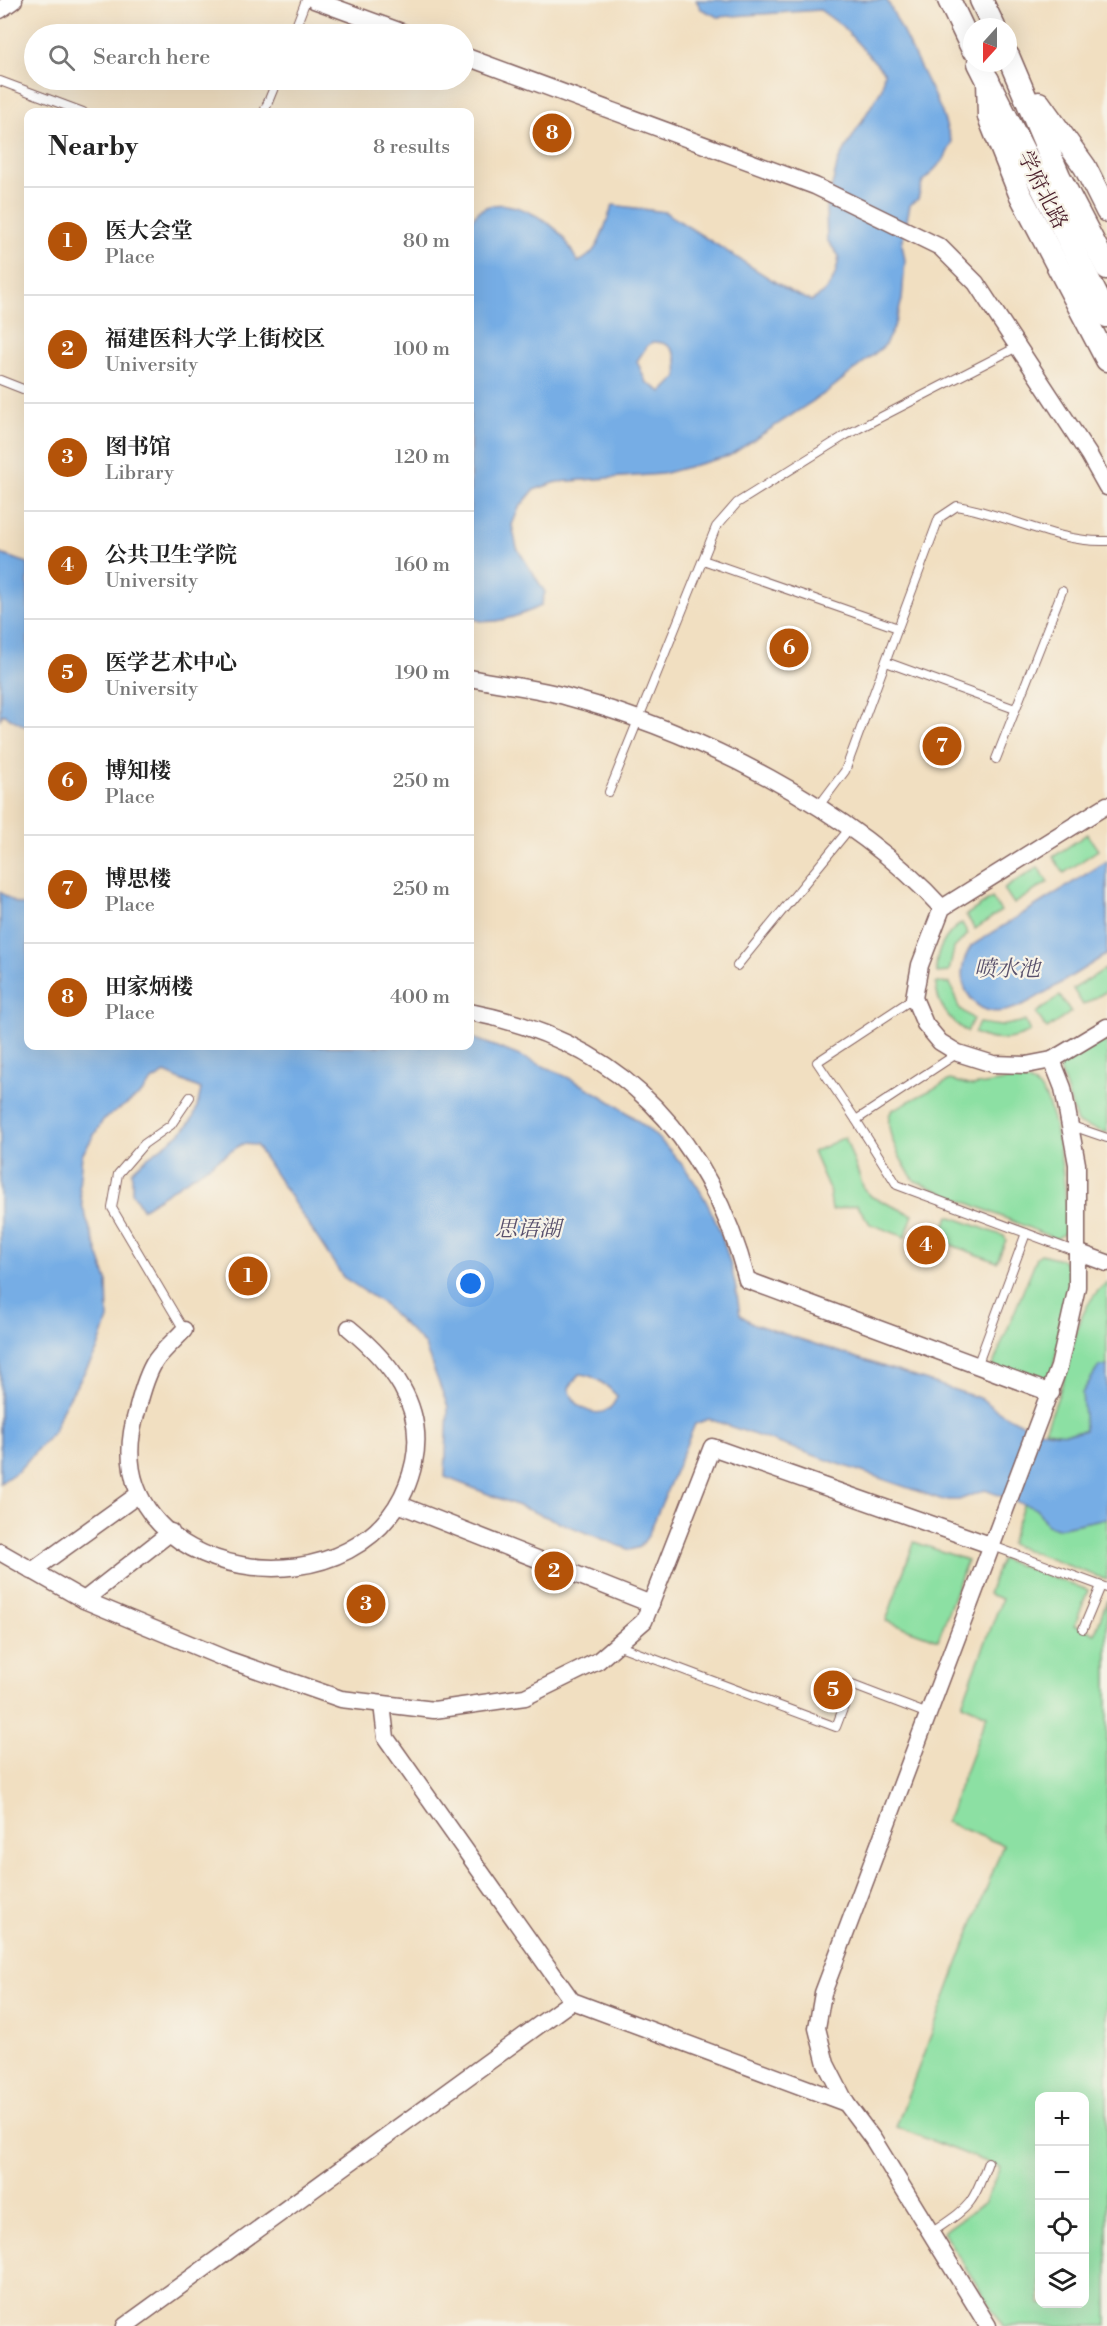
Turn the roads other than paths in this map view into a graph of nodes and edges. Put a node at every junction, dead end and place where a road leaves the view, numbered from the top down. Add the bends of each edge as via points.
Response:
1 (14, 0) edge
2 (306, 0) edge
3 (314, 0) edge
4 (949, 0) edge
5 (981, 0) edge
6 (0, 10) edge
7 (990, 18) edge
8 (297, 24) edge
9 (380, 24) edge
10 (963, 29) edge
11 (474, 60) edge
12 (1017, 70) edge
13 (984, 72) edge
14 (985, 72) edge
15 (1016, 72) edge
16 (0, 81) edge
17 (24, 90) edge
18 (24, 90) edge
19 (273, 90) edge
20 (72, 108) edge
21 (266, 108) edge
22 (1107, 210) edge
23 (1107, 268) edge
24 (1107, 316) edge
25 (1017, 347) junction
26 (1107, 360) edge
27 (0, 380) edge
28 (24, 389) edge
29 (1107, 487) edge
30 (1107, 541) edge
31 (703, 560) junction
32 (1062, 591) dead end
33 (898, 628) junction
34 (886, 662) junction
35 (474, 679) edge
36 (1015, 709) junction
37 (637, 720) junction
38 (996, 759) dead end
39 (609, 792) dead end
40 (1107, 805) edge
41 (818, 808) junction
42 (850, 828) junction
43 (942, 908) junction
44 (736, 966) dead end
45 (914, 998) junction
46 (474, 1012) edge
47 (1107, 1026) edge
48 (958, 1053) junction
49 (1052, 1060) junction
50 (190, 1097) dead end
51 (856, 1120) junction
52 (1072, 1126) junction
53 (1107, 1138) edge
54 (1026, 1233) junction
55 (1077, 1252) junction
56 (1107, 1263) edge
57 (349, 1328) dead end
58 (184, 1330) joint
59 (977, 1366) junction
60 (1051, 1393) junction
61 (139, 1494) junction
62 (398, 1504) junction
63 (171, 1532) junction
64 (990, 1545) junction
65 (0, 1552) edge
66 (32, 1571) junction
67 (1104, 1587) edge
68 (84, 1599) junction
69 (651, 1604) junction
70 (1083, 1629) dead end
71 (616, 1645) junction
72 (382, 1704) junction
73 (928, 1714) junction
74 (572, 2001) junction
75 (846, 2103) junction
76 (988, 2162) dead end
77 (931, 2233) junction
78 (125, 2326) edge
79 (988, 2326) edge

1 - 6 street
2 - 8 lane
3 - 9 street
4 - 10 main road
5 - 7 main road
11 - 25 street via 815,186 940,247 976,283
12 - 22 main road via 1085,167
13 - 26 main road via 989,117 1020,194
14 - 24 main road, 学府北路
15 - 23 main road, 学府北路 via 1059,176
16 - 17 lane
18 - 20 lane
19 - 21 lane
25 - 29 street
25 - 31 lane via 846,435 737,503 716,527
27 - 28 lane
30 - 33 lane via 1086,542 987,511 957,506 939,518
31 - 33 lane
31 - 37 lane
32 - 36 lane
33 - 34 lane
34 - 36 lane
34 - 41 lane via 845,771
35 - 37 street via 568,696
36 - 38 lane
37 - 39 lane
37 - 41 street via 737,762
40 - 43 street
41 - 42 street
42 - 43 street via 876,845
42 - 44 lane
43 - 45 street via 920,965
45 - 48 street via 925,1024 940,1042
45 - 51 lane via 817,1062
46 - 59 street via 579,1049 622,1075 659,1110 706,1173 739,1249 747,1280
47 - 49 street
48 - 49 street via 993,1064 1026,1065
48 - 51 lane
49 - 52 street
50 - 58 lane via 171,1125 144,1144 118,1174 112,1208
51 - 54 lane via 897,1185
52 - 53 lane
52 - 55 street via 1077,1164
54 - 55 lane
54 - 59 lane
55 - 56 street
55 - 60 street via 1077,1287
57 - 62 street via 389,1366 411,1406 414,1459
58 - 61 street via 155,1361 133,1423 129,1460
59 - 60 street
60 - 64 street
61 - 63 street via 144,1505
61 - 66 street
62 - 63 street via 384,1524 355,1545 318,1562 278,1570 222,1561 191,1547
62 - 69 street
63 - 68 street
64 - 67 lane
64 - 69 street via 712,1447
64 - 73 street
65 - 66 street
66 - 68 street
67 - 70 lane
68 - 72 street via 226,1659 342,1699
69 - 71 street via 644,1622
71 - 72 street via 598,1661 525,1697 434,1710
71 - 73 lane via 837,1727 852,1686
72 - 74 street via 387,1738
73 - 75 street via 823,1993 818,2028 826,2064
74 - 75 street
74 - 78 street
75 - 77 street
76 - 77 lane via 971,2203
77 - 79 street

